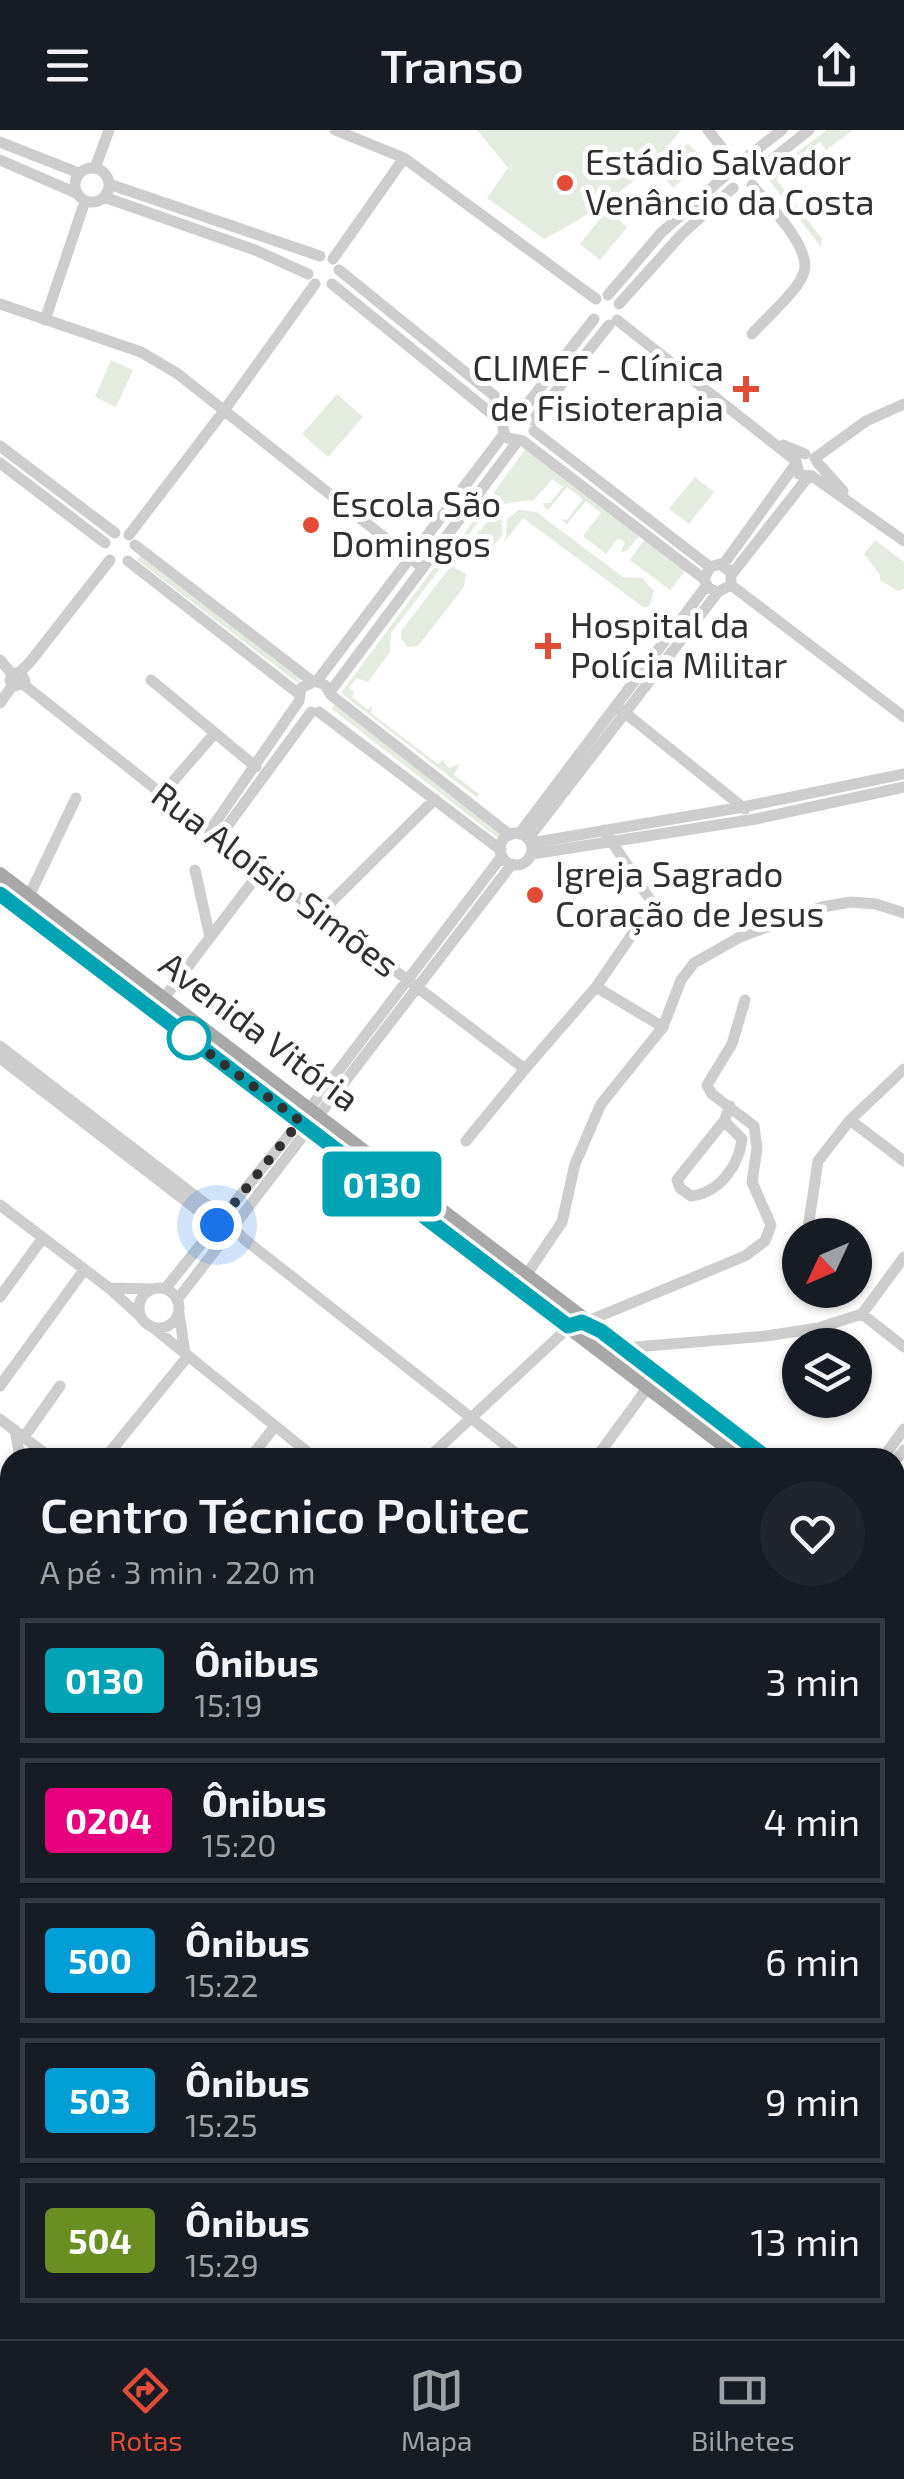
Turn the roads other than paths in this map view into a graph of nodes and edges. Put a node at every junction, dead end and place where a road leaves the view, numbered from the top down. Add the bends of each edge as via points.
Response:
1 (110, 130) edge
2 (335, 130) edge
3 (708, 130) edge
4 (782, 130) edge
5 (810, 130) edge
6 (0, 142) edge
7 (404, 158) junction
8 (0, 160) edge
9 (738, 161) junction
10 (96, 168) junction
11 (79, 173) junction
12 (726, 175) junction
13 (754, 178) junction
14 (109, 184) junction
15 (733, 188) junction
16 (81, 197) junction
17 (104, 197) junction
18 (259, 233) junction
19 (255, 250) junction
20 (330, 262) junction
21 (311, 279) junction
22 (332, 284) junction
23 (602, 297) junction
24 (0, 304) edge
25 (619, 304) junction
26 (397, 316) junction
27 (594, 319) junction
28 (45, 320) junction
29 (613, 322) junction
30 (387, 330) junction
31 (752, 334) dead end
32 (454, 362) junction
33 (444, 376) junction
34 (904, 404) edge
35 (518, 411) junction
36 (223, 412) junction
37 (533, 426) junction
38 (503, 428) junction
39 (520, 442) junction
40 (0, 446) edge
41 (806, 460) junction
42 (0, 463) edge
43 (810, 476) junction
44 (856, 505) junction
45 (115, 533) junction
46 (132, 540) junction
47 (904, 541) edge
48 (105, 542) junction
49 (410, 558) junction
50 (110, 560) junction
51 (128, 560) junction
52 (422, 568) junction
53 (718, 578) junction
54 (0, 660) edge
55 (17, 679) junction
56 (152, 680) dead end
57 (314, 681) junction
58 (330, 694) junction
59 (299, 698) junction
60 (0, 703) edge
61 (620, 709) junction
62 (315, 712) junction
63 (904, 717) edge
64 (216, 733) junction
65 (256, 767) junction
66 (904, 774) edge
67 (904, 787) edge
68 (162, 794) junction
69 (76, 798) dead end
70 (434, 799) junction
71 (743, 807) junction
72 (756, 818) junction
73 (216, 833) junction
74 (606, 835) junction
75 (524, 841) junction
76 (505, 857) junction
77 (263, 868) junction
78 (195, 870) dead end
79 (0, 874) edge
80 (0, 894) edge
81 (29, 896) junction
82 (320, 913) junction
83 (904, 913) edge
84 (210, 937) junction
85 (411, 984) junction
86 (596, 987) junction
87 (164, 998) junction
88 (745, 1000) dead end
89 (663, 1026) junction
90 (0, 1046) edge
91 (0, 1058) edge
92 (526, 1067) junction
93 (904, 1069) edge
94 (730, 1106) junction
95 (310, 1119) junction
96 (850, 1120) junction
97 (724, 1122) junction
98 (466, 1141) dead end
99 (904, 1161) edge
100 (5, 1209) edge
101 (810, 1218) edge
102 (220, 1221) junction
103 (0, 1225) edge
104 (232, 1230) junction
105 (42, 1239) junction
106 (904, 1257) edge
107 (84, 1270) junction
108 (527, 1274) junction
109 (109, 1288) junction
110 (159, 1289) junction
111 (1, 1292) edge
112 (178, 1306) junction
113 (862, 1314) junction
114 (588, 1321) junction
115 (146, 1322) junction
116 (568, 1326) junction
117 (601, 1331) junction
118 (657, 1346) junction
119 (904, 1347) edge
120 (623, 1348) junction
121 (186, 1355) junction
122 (645, 1364) junction
123 (0, 1386) edge
124 (60, 1386) dead end
125 (648, 1387) junction
126 (470, 1417) junction
127 (0, 1419) edge
128 (275, 1426) junction
129 (19, 1433) junction
130 (20, 1448) edge
131 (38, 1448) edge
132 (113, 1448) edge
133 (258, 1448) edge
134 (302, 1448) edge
135 (438, 1448) edge
136 (509, 1448) edge
137 (603, 1448) edge
138 (727, 1448) edge
139 (754, 1448) edge

1 - 10 street
2 - 7 street
3 - 9 street
4 - 9 street
5 - 13 street
6 - 11 street
7 - 20 street
7 - 23 street
8 - 16 street
9 - 12 street
9 - 13 street via 751,164
10 - 11 street
10 - 14 street
11 - 16 street via 74,185
12 - 15 street
12 - 23 street
13 - 15 street via 743,190
13 - 31 street via 806,259 804,276
14 - 17 street
14 - 18 street
15 - 25 street
16 - 17 street
16 - 28 street
17 - 19 street
18 - 19 street
18 - 20 street
19 - 21 street
20 - 21 street via 310,262
20 - 22 street
20 - 26 street
21 - 22 street
21 - 36 street
22 - 30 street
23 - 25 street
23 - 27 street via 591,308
24 - 28 street
25 - 29 street
26 - 30 street
26 - 32 street
27 - 29 street
27 - 35 street
28 - 36 street via 141,352
29 - 37 street
29 - 41 street
30 - 33 street
32 - 33 street
32 - 35 street
33 - 38 street
34 - 41 street
35 - 37 street
35 - 38 street
36 - 46 street
36 - 49 street
37 - 39 street
37 - 53 street
38 - 39 street
38 - 49 street
39 - 52 street
39 - 53 street
40 - 45 street
41 - 43 street via 817,470
41 - 43 street via 799,474
41 - 44 street
41 - 53 street
42 - 48 street
43 - 44 street
43 - 53 street
44 - 47 street
45 - 46 street
45 - 48 street
46 - 51 street
46 - 57 street
48 - 50 street
49 - 52 street
49 - 57 street
50 - 51 street
50 - 55 street
51 - 59 street
52 - 58 street
53 - 61 street
53 - 63 street
54 - 55 street, Rua Aloísio Simões
55 - 60 street
55 - 68 street, Rua Aloísio Simões
56 - 64 street
57 - 58 street
57 - 59 street
58 - 62 street via 328,706
58 - 75 street
59 - 62 street
59 - 65 street
61 - 71 street
61 - 75 street
62 - 70 street
62 - 73 street
64 - 65 street
64 - 68 street
65 - 73 street
66 - 71 street
67 - 72 street
68 - 73 street, Rua Aloísio Simões
69 - 81 street
70 - 76 street
70 - 82 street
71 - 72 street
71 - 74 street
72 - 74 street
73 - 77 street, Rua Aloísio Simões
74 - 75 street
74 - 86 street via 653,904
75 - 76 street via 502,842
75 - 76 street via 523,864
76 - 85 street
77 - 82 street, Rua Aloísio Simões
77 - 84 street
78 - 84 street
79 - 81 main road, Avenida Vitória
80 - 95 main road, Avenida Vitória
81 - 87 main road, Avenida Vitória
82 - 85 street, Rua Aloísio Simões
83 - 89 street via 851,902 740,937 694,963
84 - 87 street
85 - 92 street, Rua Aloísio Simões
85 - 95 street
86 - 89 street
86 - 92 street
87 - 95 main road, Avenida Vitória
88 - 94 street via 732,1044 707,1085
89 - 108 street via 601,1104 575,1164 562,1222
90 - 102 street
91 - 102 street
92 - 98 street
93 - 96 street
94 - 97 street
94 - 114 street via 757,1135 752,1182 771,1225 764,1241 715,1270
95 - 102 street
95 - 104 street
95 - 108 main road, Avenida Vitória
95 - 116 main road, Avenida Vitória
96 - 99 street
96 - 101 street via 818,1161
97 - 97 street via 679,1174 680,1188 691,1196 709,1190 736,1164 742,1140
100 - 103 street
100 - 105 street
102 - 104 street
102 - 110 street
104 - 112 street
104 - 126 street
105 - 107 street
105 - 111 street
106 - 113 street
107 - 109 street
107 - 123 street
108 - 114 main road, Avenida Vitória
109 - 110 street
109 - 115 street
110 - 112 street
110 - 115 street via 142,1298
112 - 115 street via 172,1324
112 - 121 street
113 - 118 street via 818,1328
113 - 119 street
114 - 117 main road, Avenida Vitória
115 - 121 street
116 - 117 main road via 582,1322
116 - 125 main road, Avenida Vitória
116 - 126 street
117 - 120 main road, Avenida Vitória
118 - 120 street
118 - 122 street
120 - 122 main road, Avenida Vitória
121 - 128 street
121 - 132 street
122 - 139 main road, Avenida Vitória
124 - 129 street
125 - 137 street
125 - 138 main road, Avenida Vitória
126 - 135 street
126 - 136 street
127 - 129 street
128 - 133 street
128 - 134 street
129 - 130 street
129 - 131 street

